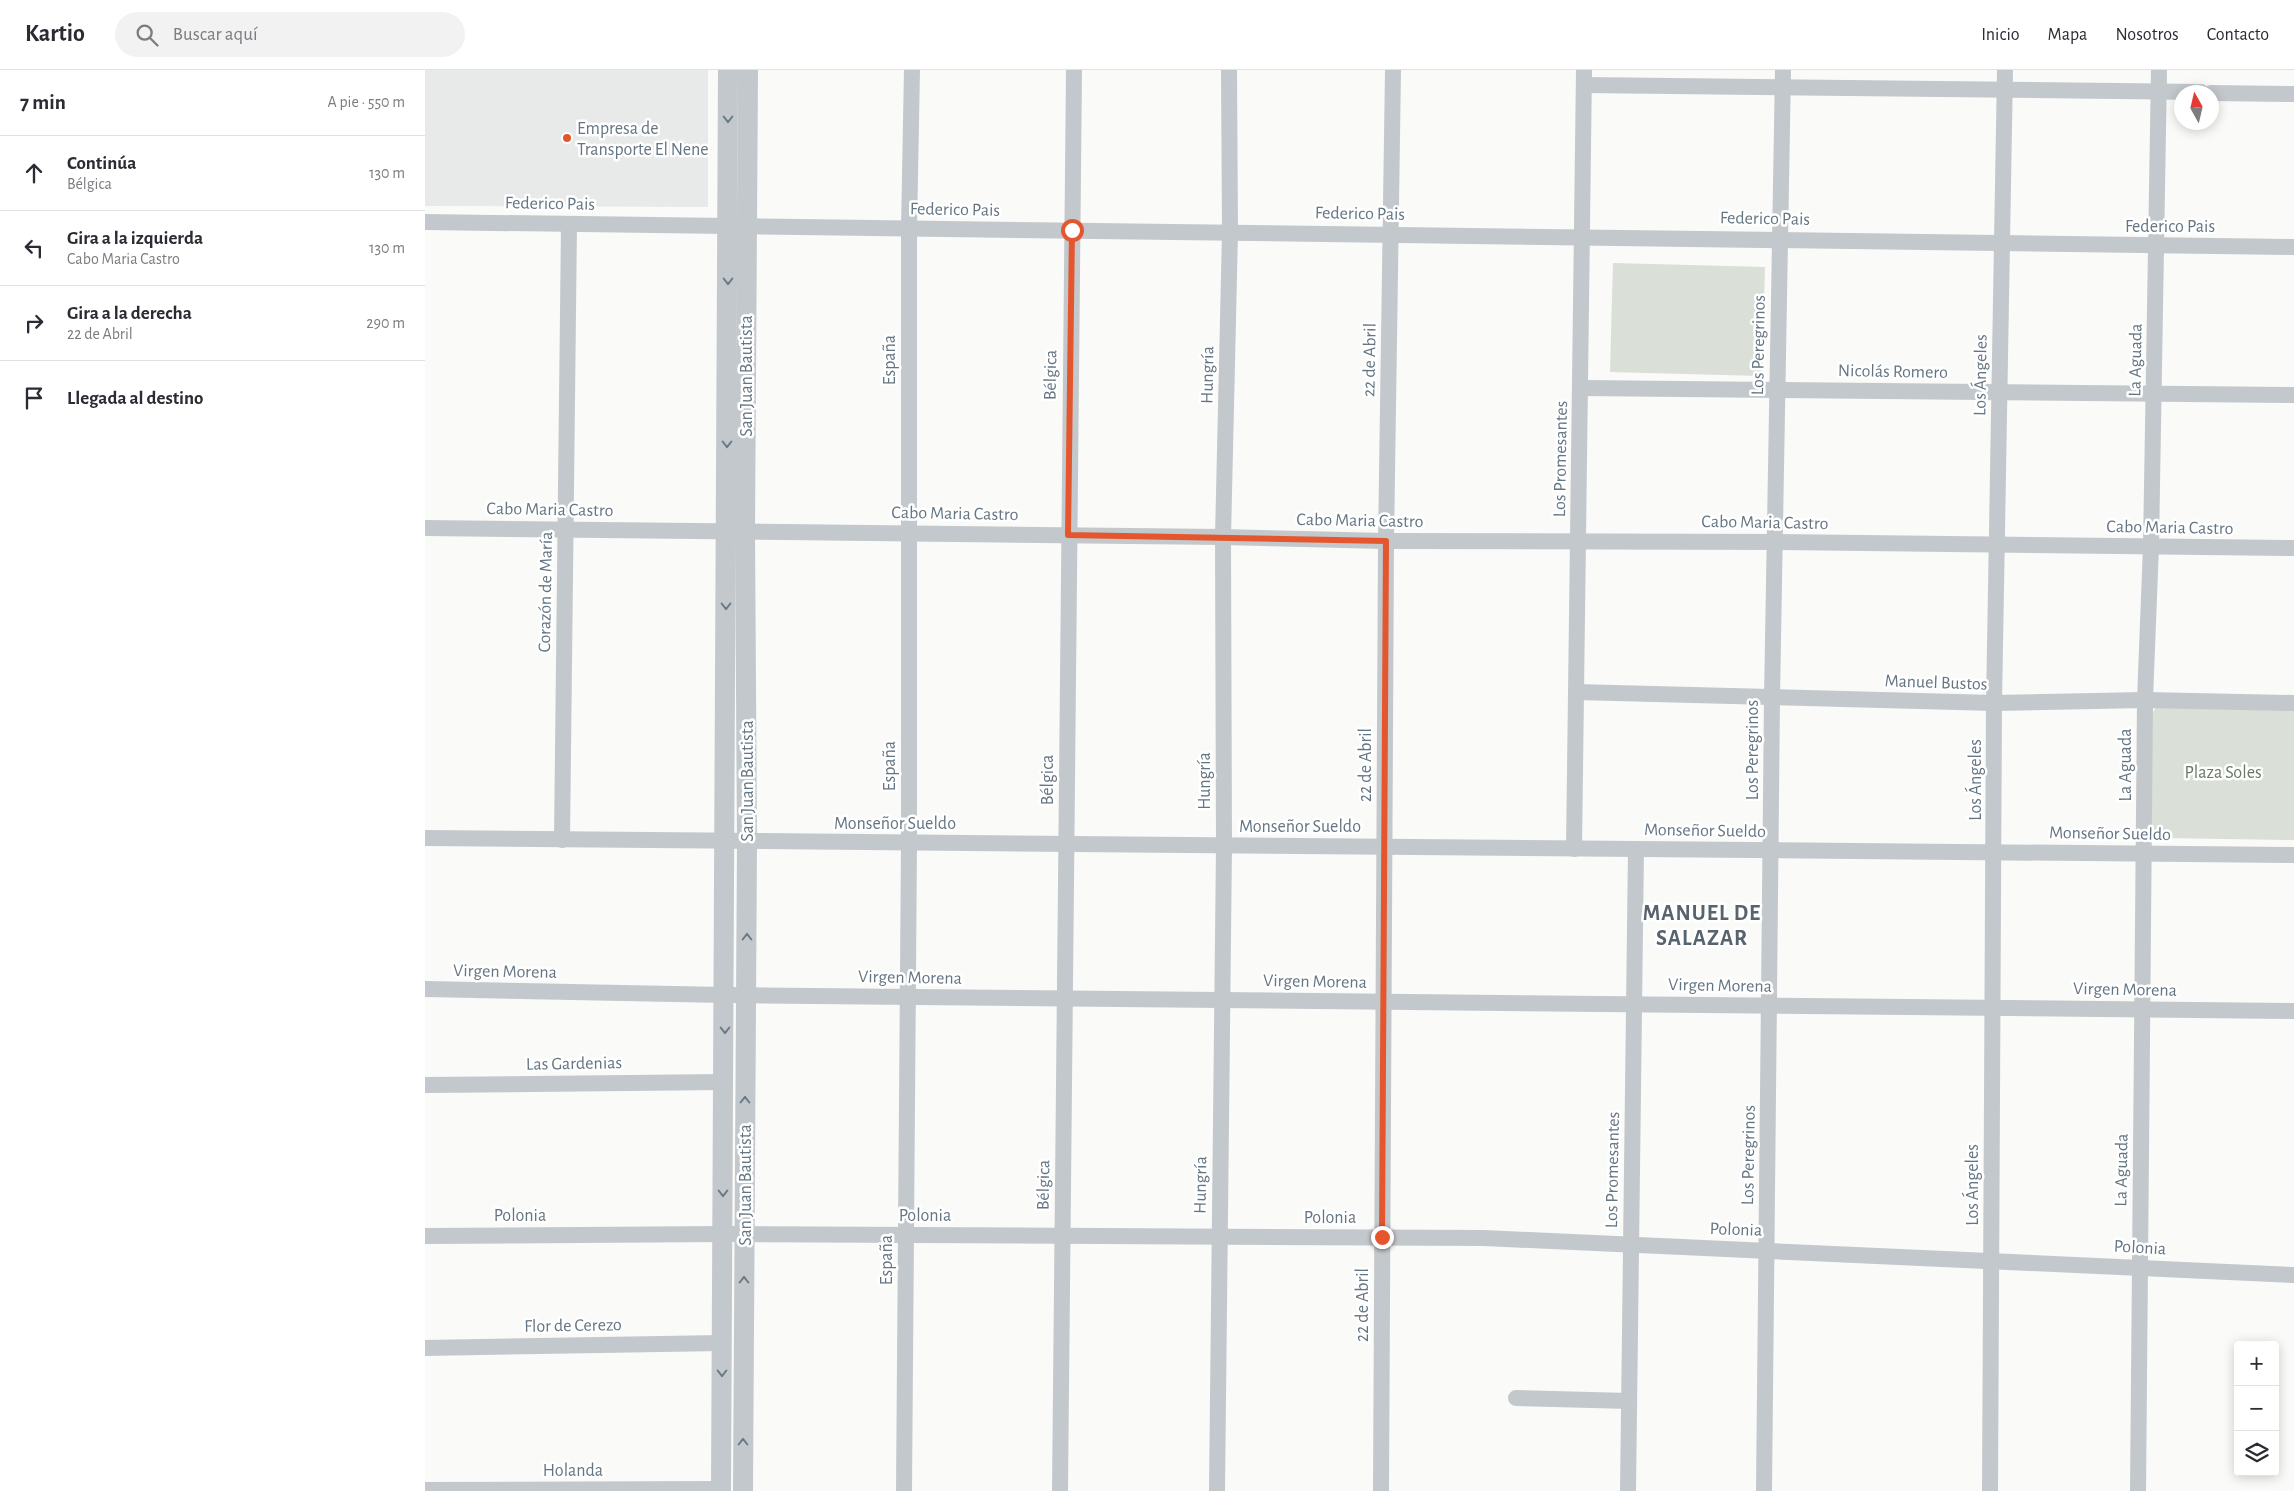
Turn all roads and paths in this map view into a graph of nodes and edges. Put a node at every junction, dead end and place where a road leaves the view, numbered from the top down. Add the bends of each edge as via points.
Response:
1 (728, 70) edge
2 (748, 70) edge
3 (912, 70) edge
4 (1074, 70) edge
5 (1229, 70) edge
6 (1393, 70) edge
7 (1783, 70) edge
8 (2005, 70) edge
9 (2159, 70) edge
10 (1584, 78) edge
11 (1783, 87) junction
12 (2005, 92) junction
13 (2159, 92) junction
14 (2174, 92) edge
15 (2219, 93) edge
16 (2294, 94) edge
17 (425, 222) edge
18 (569, 224) junction
19 (737, 226) junction
20 (909, 228) junction
21 (1072, 230) junction
22 (1230, 232) junction
23 (1391, 234) junction
24 (1581, 236) junction
25 (1781, 238) junction
26 (2003, 244) junction
27 (2157, 246) junction
28 (2294, 247) edge
29 (1581, 388) junction
30 (1776, 390) junction
31 (2000, 392) junction
32 (2154, 394) junction
33 (2294, 395) edge
34 (425, 528) edge
35 (565, 530) junction
36 (736, 532) junction
37 (908, 533) junction
38 (1068, 535) junction
39 (1223, 537) junction
40 (1386, 541) junction
41 (1578, 541) junction
42 (1775, 542) junction
43 (1997, 545) junction
44 (2151, 546) junction
45 (2294, 548) edge
46 (1576, 692) junction
47 (1772, 697) junction
48 (2145, 700) junction
49 (1995, 703) junction
50 (2294, 703) edge
51 (425, 838) edge
52 (562, 840) junction
53 (726, 841) junction
54 (747, 842) junction
55 (909, 843) junction
56 (1067, 844) junction
57 (1224, 846) junction
58 (1384, 847) junction
59 (1574, 849) junction
60 (1636, 849) junction
61 (1771, 850) junction
62 (1995, 852) junction
63 (2145, 854) junction
64 (2294, 855) edge
65 (425, 989) edge
66 (725, 995) junction
67 (746, 996) junction
68 (908, 997) junction
69 (1065, 999) junction
70 (1222, 1000) junction
71 (1383, 1002) junction
72 (1634, 1004) junction
73 (1770, 1006) junction
74 (1993, 1008) junction
75 (2143, 1009) junction
76 (2294, 1011) edge
77 (724, 1082) junction
78 (425, 1085) edge
79 (723, 1234) junction
80 (745, 1234) junction
81 (906, 1235) junction
82 (425, 1236) edge
83 (1063, 1236) junction
84 (1220, 1237) junction
85 (1382, 1237) junction
86 (1631, 1244) junction
87 (1767, 1250) junction
88 (1992, 1260) junction
89 (2140, 1267) junction
90 (2294, 1275) edge
91 (722, 1343) junction
92 (425, 1348) edge
93 (1516, 1398) dead end
94 (1629, 1401) junction
95 (425, 1490) edge
96 (721, 1490) edge
97 (743, 1491) edge
98 (904, 1491) edge
99 (1060, 1491) edge
100 (1217, 1491) edge
101 (1381, 1491) edge
102 (1628, 1491) edge
103 (1764, 1491) edge
104 (1990, 1491) edge
105 (2138, 1491) edge

1 -> 19 street, San Juan Bautista
2 - 19 street, San Juan Bautista
3 - 20 street, España
4 - 21 street, Bélgica
5 - 22 street, Hungría
6 - 23 street, 22 de Abril
7 - 11 street, Los Peregrinos
8 - 12 street, Los Ángeles
9 - 13 street, La Aguada
10 - 11 street
10 - 24 street, Los Promesantes
11 - 12 street
11 - 25 street, Los Peregrinos
12 - 13 street
12 - 26 street, Los Ángeles
13 - 14 street
13 - 27 street, La Aguada
15 - 16 street
17 - 18 street, Federico Pais
18 - 19 street, Federico Pais
18 - 35 street, Corazón de María
19 - 20 street, Federico Pais
19 - 36 street, San Juan Bautista
20 - 21 street, Federico Pais
20 - 37 street, España
21 - 22 street, Federico Pais
21 - 38 street, Bélgica
22 - 23 street, Federico Pais
22 - 39 street, Hungría
23 - 24 street, Federico Pais
23 - 40 street, 22 de Abril
24 - 25 street, Federico Pais
24 - 29 street, Los Promesantes
25 - 26 street, Federico Pais
25 - 30 street, Los Peregrinos
26 - 27 street, Federico Pais
26 - 31 street, Los Ángeles
27 - 28 street, Federico Pais
27 - 32 street, La Aguada
29 - 30 street, Nicolás Romero
29 - 41 street, Los Promesantes
30 - 31 street, Nicolás Romero
30 - 42 street, Los Peregrinos
31 - 32 street, Nicolás Romero
31 - 43 street, Los Ángeles
32 - 33 street, Nicolás Romero
32 - 44 street, La Aguada
34 - 35 street, Cabo Maria Castro
35 - 36 street, Cabo Maria Castro
35 - 52 street, Corazón de María
36 - 37 street, Cabo Maria Castro
36 -> 53 street, San Juan Bautista
36 - 54 street, San Juan Bautista
37 - 38 street, Cabo Maria Castro
37 - 55 street, España
38 - 39 street, Cabo Maria Castro
38 - 56 street, Bélgica
39 - 40 street, Cabo Maria Castro
39 - 57 street, Hungría
40 - 41 street, Cabo Maria Castro
40 - 58 street, 22 de Abril
41 - 42 street, Cabo Maria Castro
41 - 46 street, Los Promesantes
42 - 43 street, Cabo Maria Castro
42 - 47 street, Los Peregrinos
43 - 44 street, Cabo Maria Castro
43 - 49 street, Los Ángeles
44 - 45 street, Cabo Maria Castro
44 - 48 street, La Aguada
46 - 47 street, Manuel Bustos
46 - 59 street, Los Promesantes
47 - 49 street, Manuel Bustos
47 - 61 street, Los Peregrinos
48 - 49 street, Manuel Bustos
48 - 50 street, Manuel Bustos
48 - 63 street, La Aguada
49 - 62 street, Los Ángeles
51 - 52 street, Monseñor Sueldo
52 - 53 street, Monseñor Sueldo
53 - 54 street, Monseñor Sueldo
53 - 66 street, San Juan Bautista
54 - 55 street, Monseñor Sueldo
67 -> 54 street, San Juan Bautista
55 - 56 street, Monseñor Sueldo
55 - 68 street, España
56 - 57 street, Monseñor Sueldo
56 - 69 street, Bélgica
57 - 58 street, Monseñor Sueldo
57 - 70 street, Hungría
58 - 59 street, Monseñor Sueldo
58 - 71 street, 22 de Abril
59 - 60 street, Monseñor Sueldo
60 - 61 street, Monseñor Sueldo
60 - 72 street, Los Promesantes
61 - 62 street, Monseñor Sueldo
61 - 73 street, Los Peregrinos
62 - 63 street, Monseñor Sueldo
62 - 74 street, Los Ángeles
63 - 64 street, Monseñor Sueldo
63 - 75 street, La Aguada
65 - 66 street, Virgen Morena
66 - 67 street, Virgen Morena
66 -> 77 street, San Juan Bautista
67 - 68 street, Virgen Morena
80 -> 67 street, San Juan Bautista
68 - 69 street, Virgen Morena
68 - 81 street, España
69 - 70 street, Virgen Morena
69 - 83 street, Bélgica
70 - 71 street, Virgen Morena
70 - 84 street, Hungría
71 - 72 street, Virgen Morena
71 - 85 street, 22 de Abril
72 - 73 street, Virgen Morena
72 - 86 street, Los Promesantes
73 - 74 street, Virgen Morena
73 - 87 street, Los Peregrinos
74 - 75 street, Virgen Morena
74 - 88 street, Los Ángeles
75 - 76 street, Virgen Morena
75 - 89 street, La Aguada
77 - 78 street, Las Gardenias
77 -> 79 street, San Juan Bautista
79 - 80 street, Polonia
79 - 82 street, Polonia
79 - 91 street, San Juan Bautista
80 - 81 street, Polonia
97 -> 80 street, San Juan Bautista
81 - 83 street, Polonia
81 - 98 street, España
83 - 84 street, Polonia
83 - 99 street, Bélgica
84 - 85 street, Polonia
84 - 100 street, Hungría
85 - 86 street, Polonia
85 - 101 street, 22 de Abril
86 - 87 street, Polonia
86 - 94 street, Los Promesantes
87 - 88 street, Polonia
87 - 103 street, Los Peregrinos
88 - 89 street, Polonia
88 - 104 street, Los Ángeles
89 - 90 street, Polonia
89 - 105 street, La Aguada
91 - 92 street, Flor de Cerezo
91 -> 96 street, San Juan Bautista
93 - 94 street
94 - 102 street, Los Promesantes
95 - 96 street, Holanda

